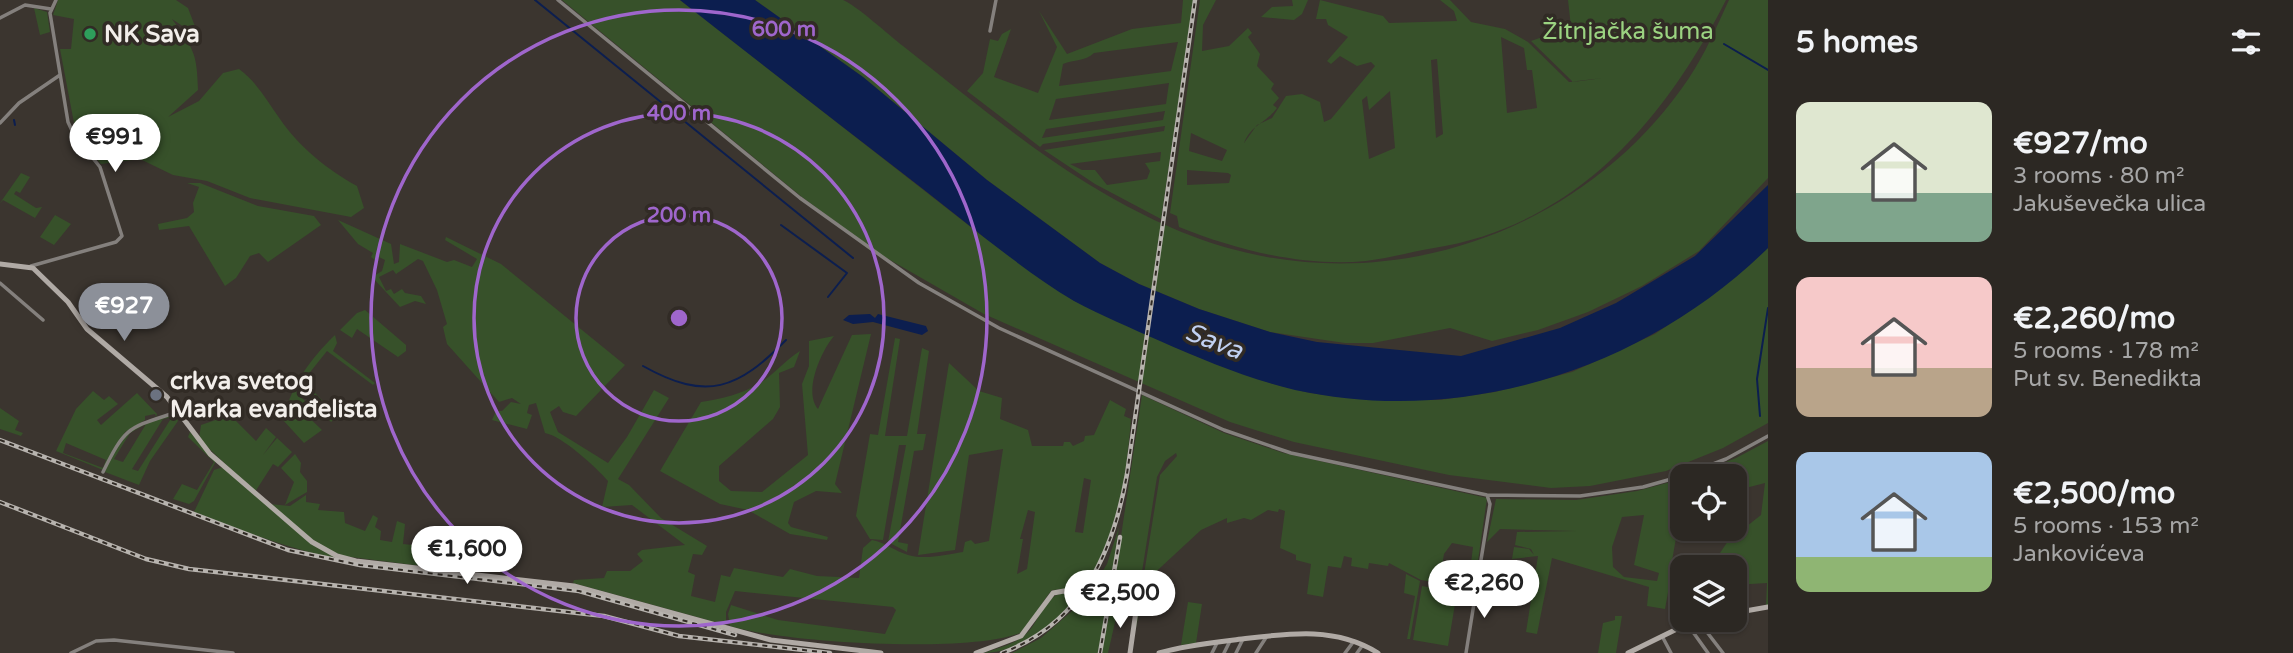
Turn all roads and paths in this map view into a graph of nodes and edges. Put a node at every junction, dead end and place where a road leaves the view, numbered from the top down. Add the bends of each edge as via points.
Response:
1 (56, 0) edge
2 (558, 0) edge
3 (996, 0) edge
4 (51, 9) junction
5 (0, 18) edge
6 (990, 31) dead end
7 (60, 75) junction
8 (0, 123) edge
9 (40, 263) junction
10 (0, 264) edge
11 (29, 266) junction
12 (39, 273) junction
13 (0, 283) edge
14 (43, 320) dead end
15 (177, 412) junction
16 (1768, 436) edge
17 (1713, 464) edge
18 (103, 472) dead end
19 (1670, 479) edge
20 (1487, 495) junction
21 (1768, 607) edge
22 (1747, 611) edge
23 (1671, 632) edge
24 (1693, 632) edge
25 (1707, 632) edge
26 (1267, 636) junction
27 (1662, 636) junction
28 (1244, 639) junction
29 (1230, 641) junction
30 (1354, 641) junction
31 (1217, 643) junction
32 (1363, 644) junction
33 (1644, 646) junction
34 (1185, 650) edge
35 (71, 653) edge
36 (233, 653) edge
37 (881, 653) edge
38 (976, 653) edge
39 (1130, 653) edge
40 (1159, 653) edge
41 (1212, 653) edge
42 (1224, 653) edge
43 (1236, 653) edge
44 (1256, 653) edge
45 (1345, 653) edge
46 (1357, 653) edge
47 (1378, 653) edge
48 (1466, 653) edge
49 (1628, 653) edge
50 (1647, 653) edge
51 (1671, 653) edge
52 (1708, 653) edge
53 (1723, 653) edge

1 - 4 street
2 - 20 street via 800,198 955,306 1224,430 1291,453
3 - 6 street
4 - 5 street via 25,5
4 - 7 street
7 - 8 street via 19,103
7 - 9 street via 68,122 100,167 122,236 116,242
9 - 11 street
9 - 12 street
10 - 11 main road
11 - 12 main road
12 - 15 main road via 88,328 161,392
13 - 14 street
15 - 18 street via 130,428
15 - 37 main road via 210,454 292,526 342,558 574,586 771,640
16 - 17 street
19 - 20 street via 1580,496
20 - 48 street via 1490,504
21 - 22 main road
23 - 27 main road
24 - 52 street
25 - 53 street
26 - 28 main road
26 - 30 main road via 1317,633
26 - 44 street
27 - 33 main road
27 - 51 street
28 - 29 main road
28 - 43 street
29 - 31 main road
29 - 42 street
30 - 32 main road
30 - 45 street
31 - 34 main road
31 - 41 street
32 - 46 street
32 - 47 main road
33 - 49 main road
33 - 50 street
34 - 40 main road
35 - 36 street via 96,641 114,640
38 - 39 main road via 1021,636 1053,593 1067,592 1092,606 1126,598 1135,607

